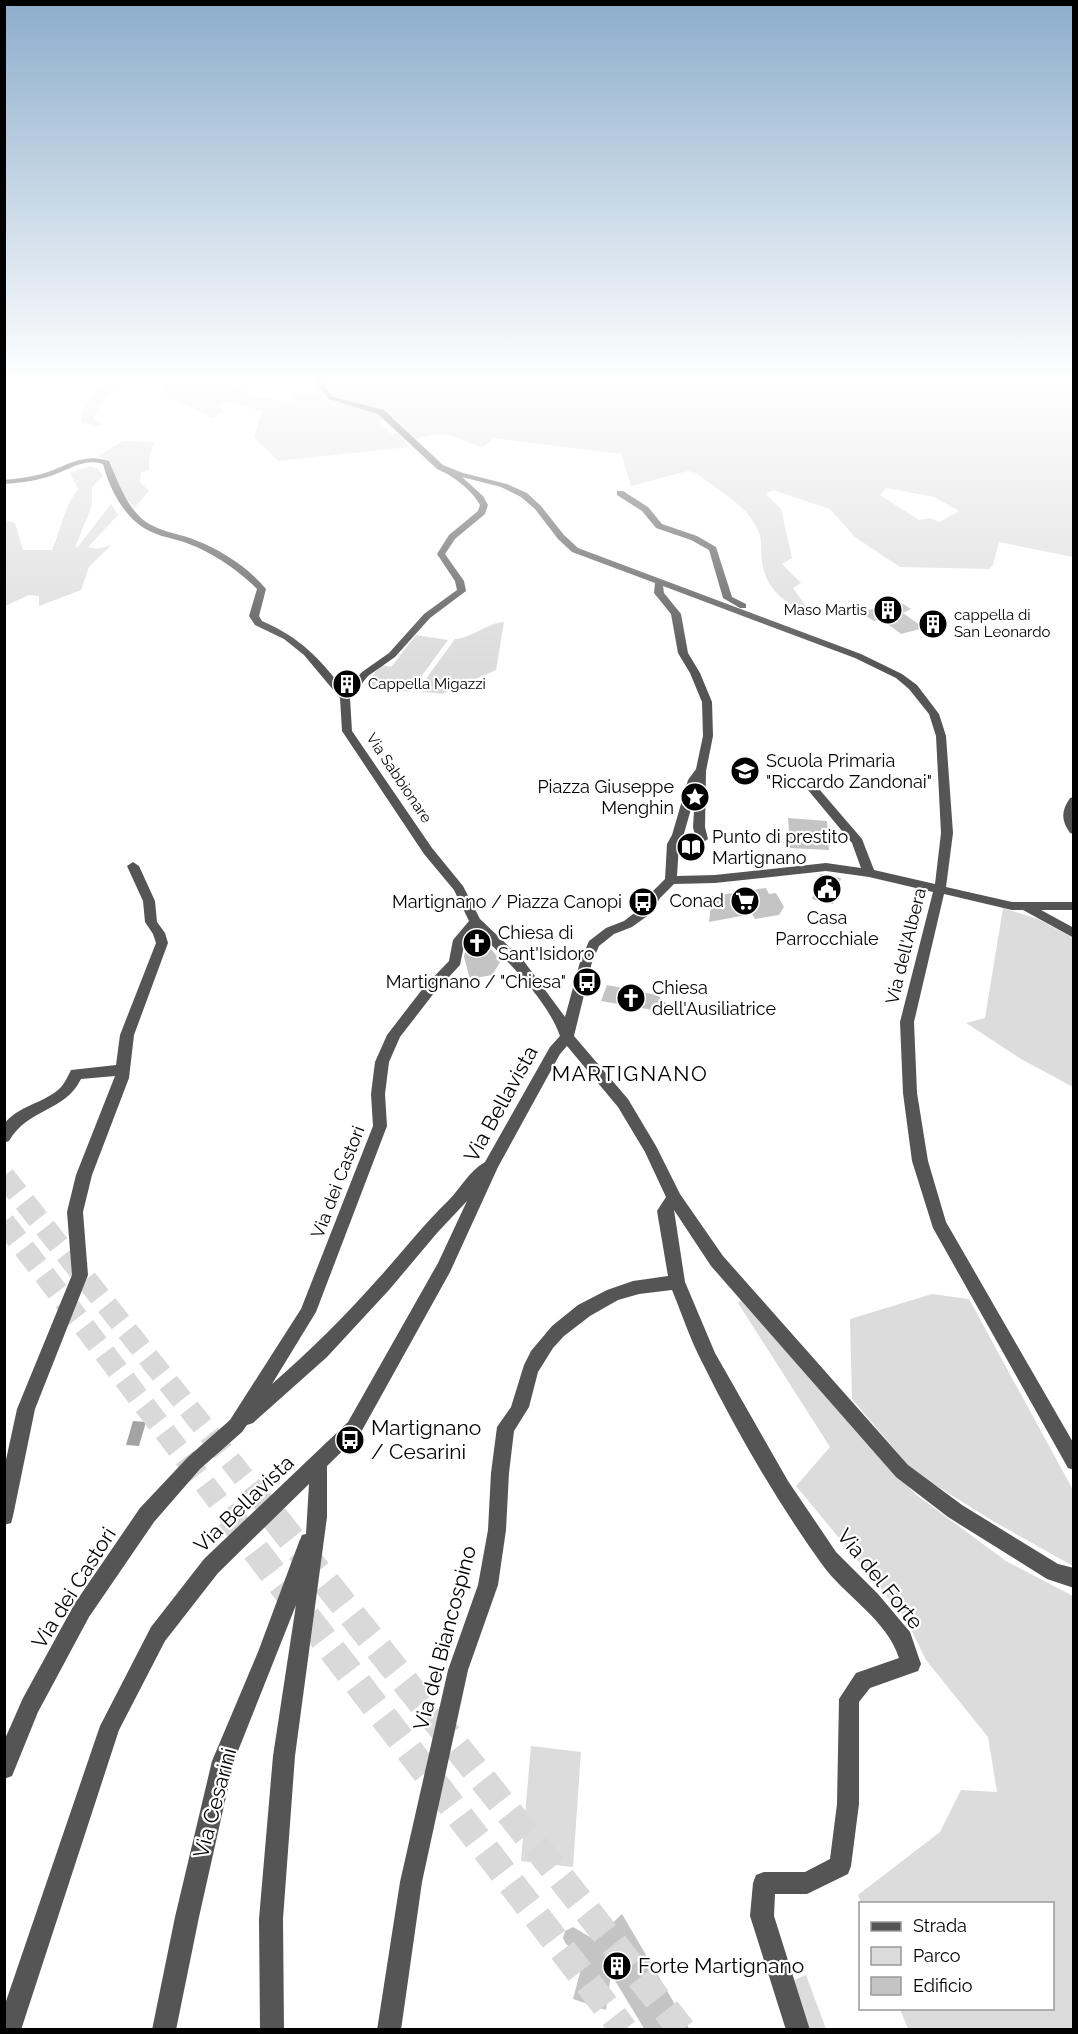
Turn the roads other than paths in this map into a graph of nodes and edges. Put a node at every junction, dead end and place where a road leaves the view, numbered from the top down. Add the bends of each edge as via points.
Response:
1 (46, 475) edge
2 (110, 475) edge
3 (453, 475) edge
4 (458, 475) edge
5 (4, 482) edge
6 (620, 494) dead end
7 (659, 581) junction
8 (772, 622) junction
9 (345, 698) junction
10 (702, 771) junction
11 (809, 784) dead end
12 (1074, 800) edge
13 (1074, 831) edge
14 (675, 841) junction
15 (133, 866) dead end
16 (868, 873) junction
17 (671, 880) junction
18 (940, 890) junction
19 (1025, 906) junction
20 (1074, 906) edge
21 (475, 921) junction
22 (1074, 934) edge
23 (567, 1037) junction
24 (123, 1070) junction
25 (4, 1137) edge
26 (491, 1166) junction
27 (674, 1198) junction
28 (677, 1282) junction
29 (236, 1426) junction
30 (1074, 1462) edge
31 (318, 1464) junction
32 (4, 1516) edge
33 (318, 1517) junction
34 (1074, 1578) edge
35 (4, 1768) edge
36 (9, 2030) edge
37 (164, 2030) edge
38 (272, 2030) edge
39 (389, 2030) edge
40 (798, 2030) edge

1 - 5 street
2 - 9 street via 114,489 148,526 193,542 250,576 262,589 254,616 258,623 285,633 300,644
3 - 9 street via 484,505 482,512 452,537 441,554 462,584 462,591 427,616 393,655 365,674
4 - 7 street, Via dell'Albera via 516,491 535,505 562,541 575,550
6 - 8 street via 645,509 659,526 712,549 728,598 777,619
7 - 8 street, Via dell'Albera
7 - 10 street via 659,593 676,614 683,653 706,695 708,736
8 - 18 street, Via dell'Albera via 899,676 934,714 940,735 946,833
9 - 21 street, Via Sabbionare via 347,731 428,851 459,889
10 - 14 street via 693,780
10 - 14 street via 702,839
11 - 16 street via 858,842
12 - 13 street via 1068,808
14 - 17 street
15 - 24 street via 162,943 127,1035
16 - 17 street via 826,867 724,879
16 - 18 street
17 - 23 street via 646,911 594,944
18 - 19 street
18 - 30 street, Via dell'Albera via 907,1022 910,1093 921,1161 939,1223
19 - 20 street
19 - 22 street
21 - 23 street, Via Sabbionare via 518,963 562,1023
21 - 29 street, Via dei Castori via 459,940 455,962 394,1035 382,1062 380,1126 308,1312
23 - 26 street, Via Bellavista via 555,1051
23 - 27 street via 623,1103
24 - 25 street via 76,1074 64,1095 20,1115
24 - 32 street via 84,1175 75,1212 80,1275 26,1409
26 - 29 street, Via dei Castori via 475,1177 321,1352
26 - 31 street, Via Bellavista via 444,1267 354,1428
27 - 28 street, Via del Forte via 665,1211
27 - 34 street via 717,1261 902,1471 955,1511 1054,1572
28 - 39 street, Via del Biancospino via 628,1290 573,1317 536,1356 518,1416 506,1427 488,1585 458,1670 411,1882
28 - 40 street, Via del Forte via 708,1357 781,1487 829,1559 903,1639 910,1664 863,1680 849,1699 848,1803 840,1866 807,1883 764,1883 762,1916
29 - 35 street, Via dei Castori via 194,1463 147,1515 91,1596 30,1705
31 - 33 street, Via Cesarini
31 - 36 street, Via Bellavista via 211,1566 158,1634 110,1726
33 - 37 street, Via Cesarini via 223,1761
33 - 38 street, Via Cesarini via 284,1755 272,1919

